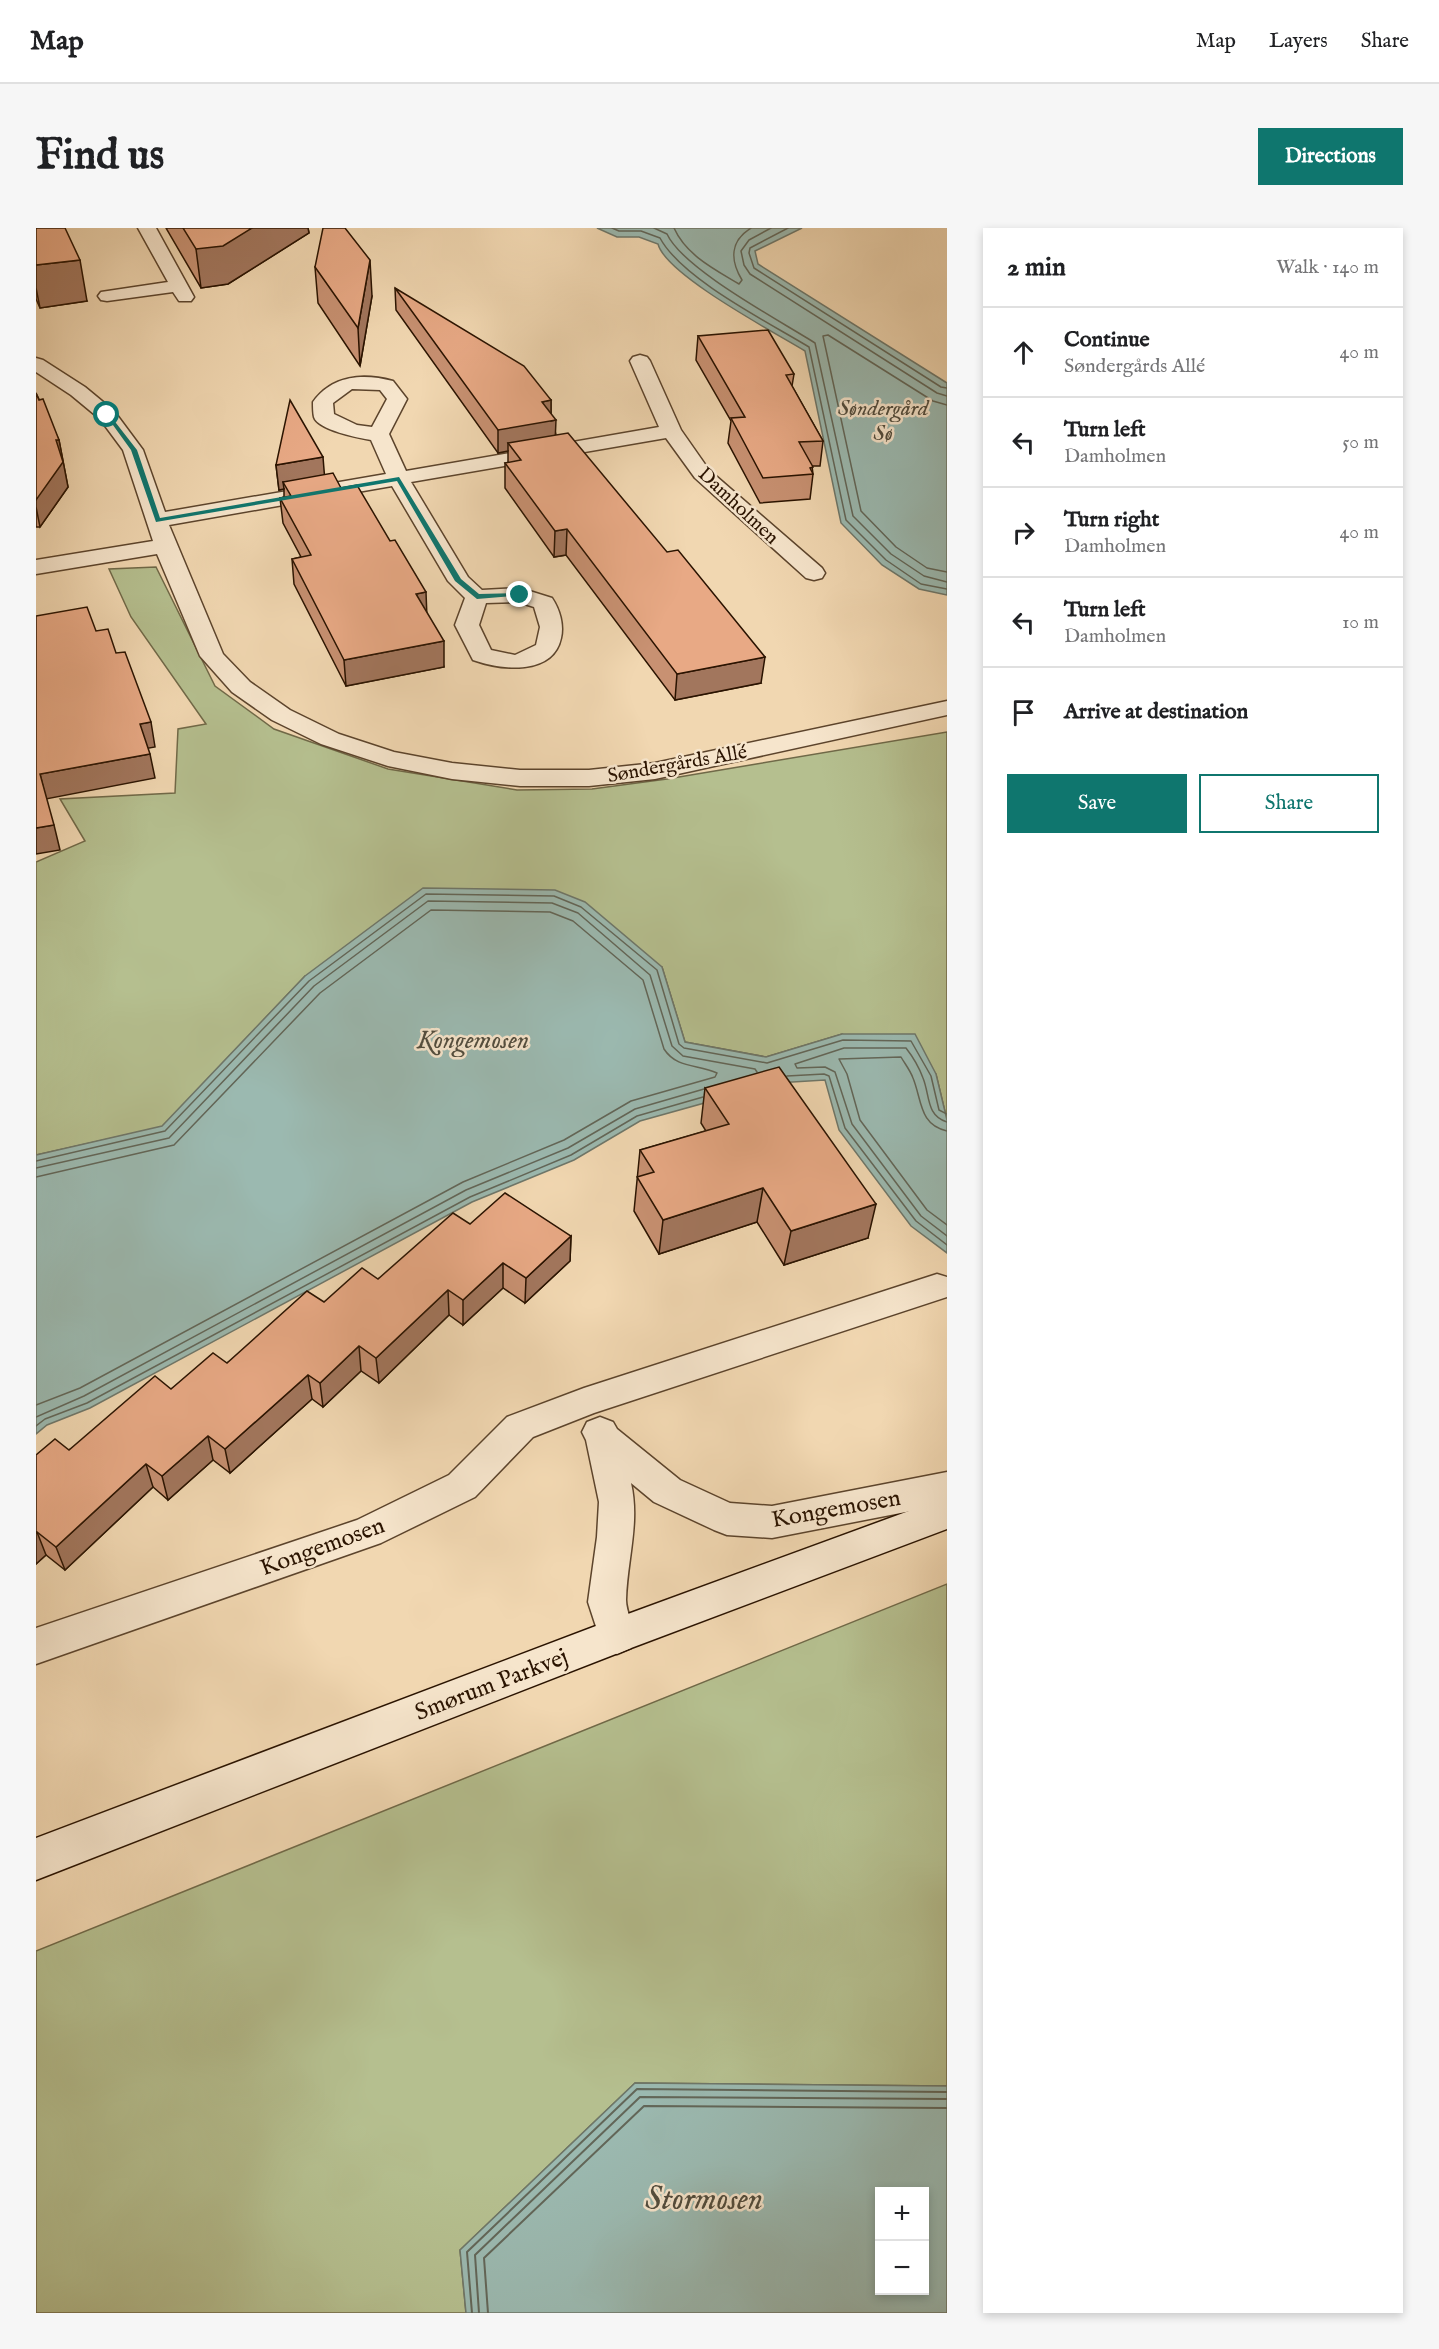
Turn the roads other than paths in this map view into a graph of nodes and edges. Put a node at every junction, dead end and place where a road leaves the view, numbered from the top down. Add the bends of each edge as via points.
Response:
1 (147, 228) edge
2 (107, 296) dead end
3 (640, 361) dead end
4 (36, 364) edge
5 (671, 431) junction
6 (379, 434) dead end
7 (399, 479) junction
8 (158, 520) junction
9 (165, 546) junction
10 (36, 567) edge
11 (814, 573) dead end
12 (477, 597) dead end
13 (947, 708) edge
14 (937, 1287) dead end
15 (584, 1402) junction
16 (604, 1440) junction
17 (947, 1488) edge
18 (947, 1513) edge
19 (617, 1636) junction
20 (36, 1646) edge
21 (36, 1859) edge

1 - 2 street via 182,292
3 - 5 street, Damholmen
4 - 8 street, Søndergårds Allé via 107,415 134,450
5 - 7 street
5 - 11 street, Damholmen via 702,474
6 - 7 street
7 - 8 street
7 - 12 street via 459,581
8 - 9 street, Søndergårds Allé
9 - 10 street
9 - 13 street, Søndergårds Allé via 212,656 241,687 281,715 330,739 431,767 520,778 589,778 655,771
14 - 15 street, Kongemosen
15 - 16 street, Kongemosen
15 - 20 street, Kongemosen via 520,1427 462,1486 368,1532
16 - 17 street, Kongemosen via 667,1491 727,1519 772,1522
16 - 19 street, Kongemosen via 616,1502 616,1537 607,1602
18 - 19 street, Smørum Parkvej
19 - 21 street, Smørum Parkvej

